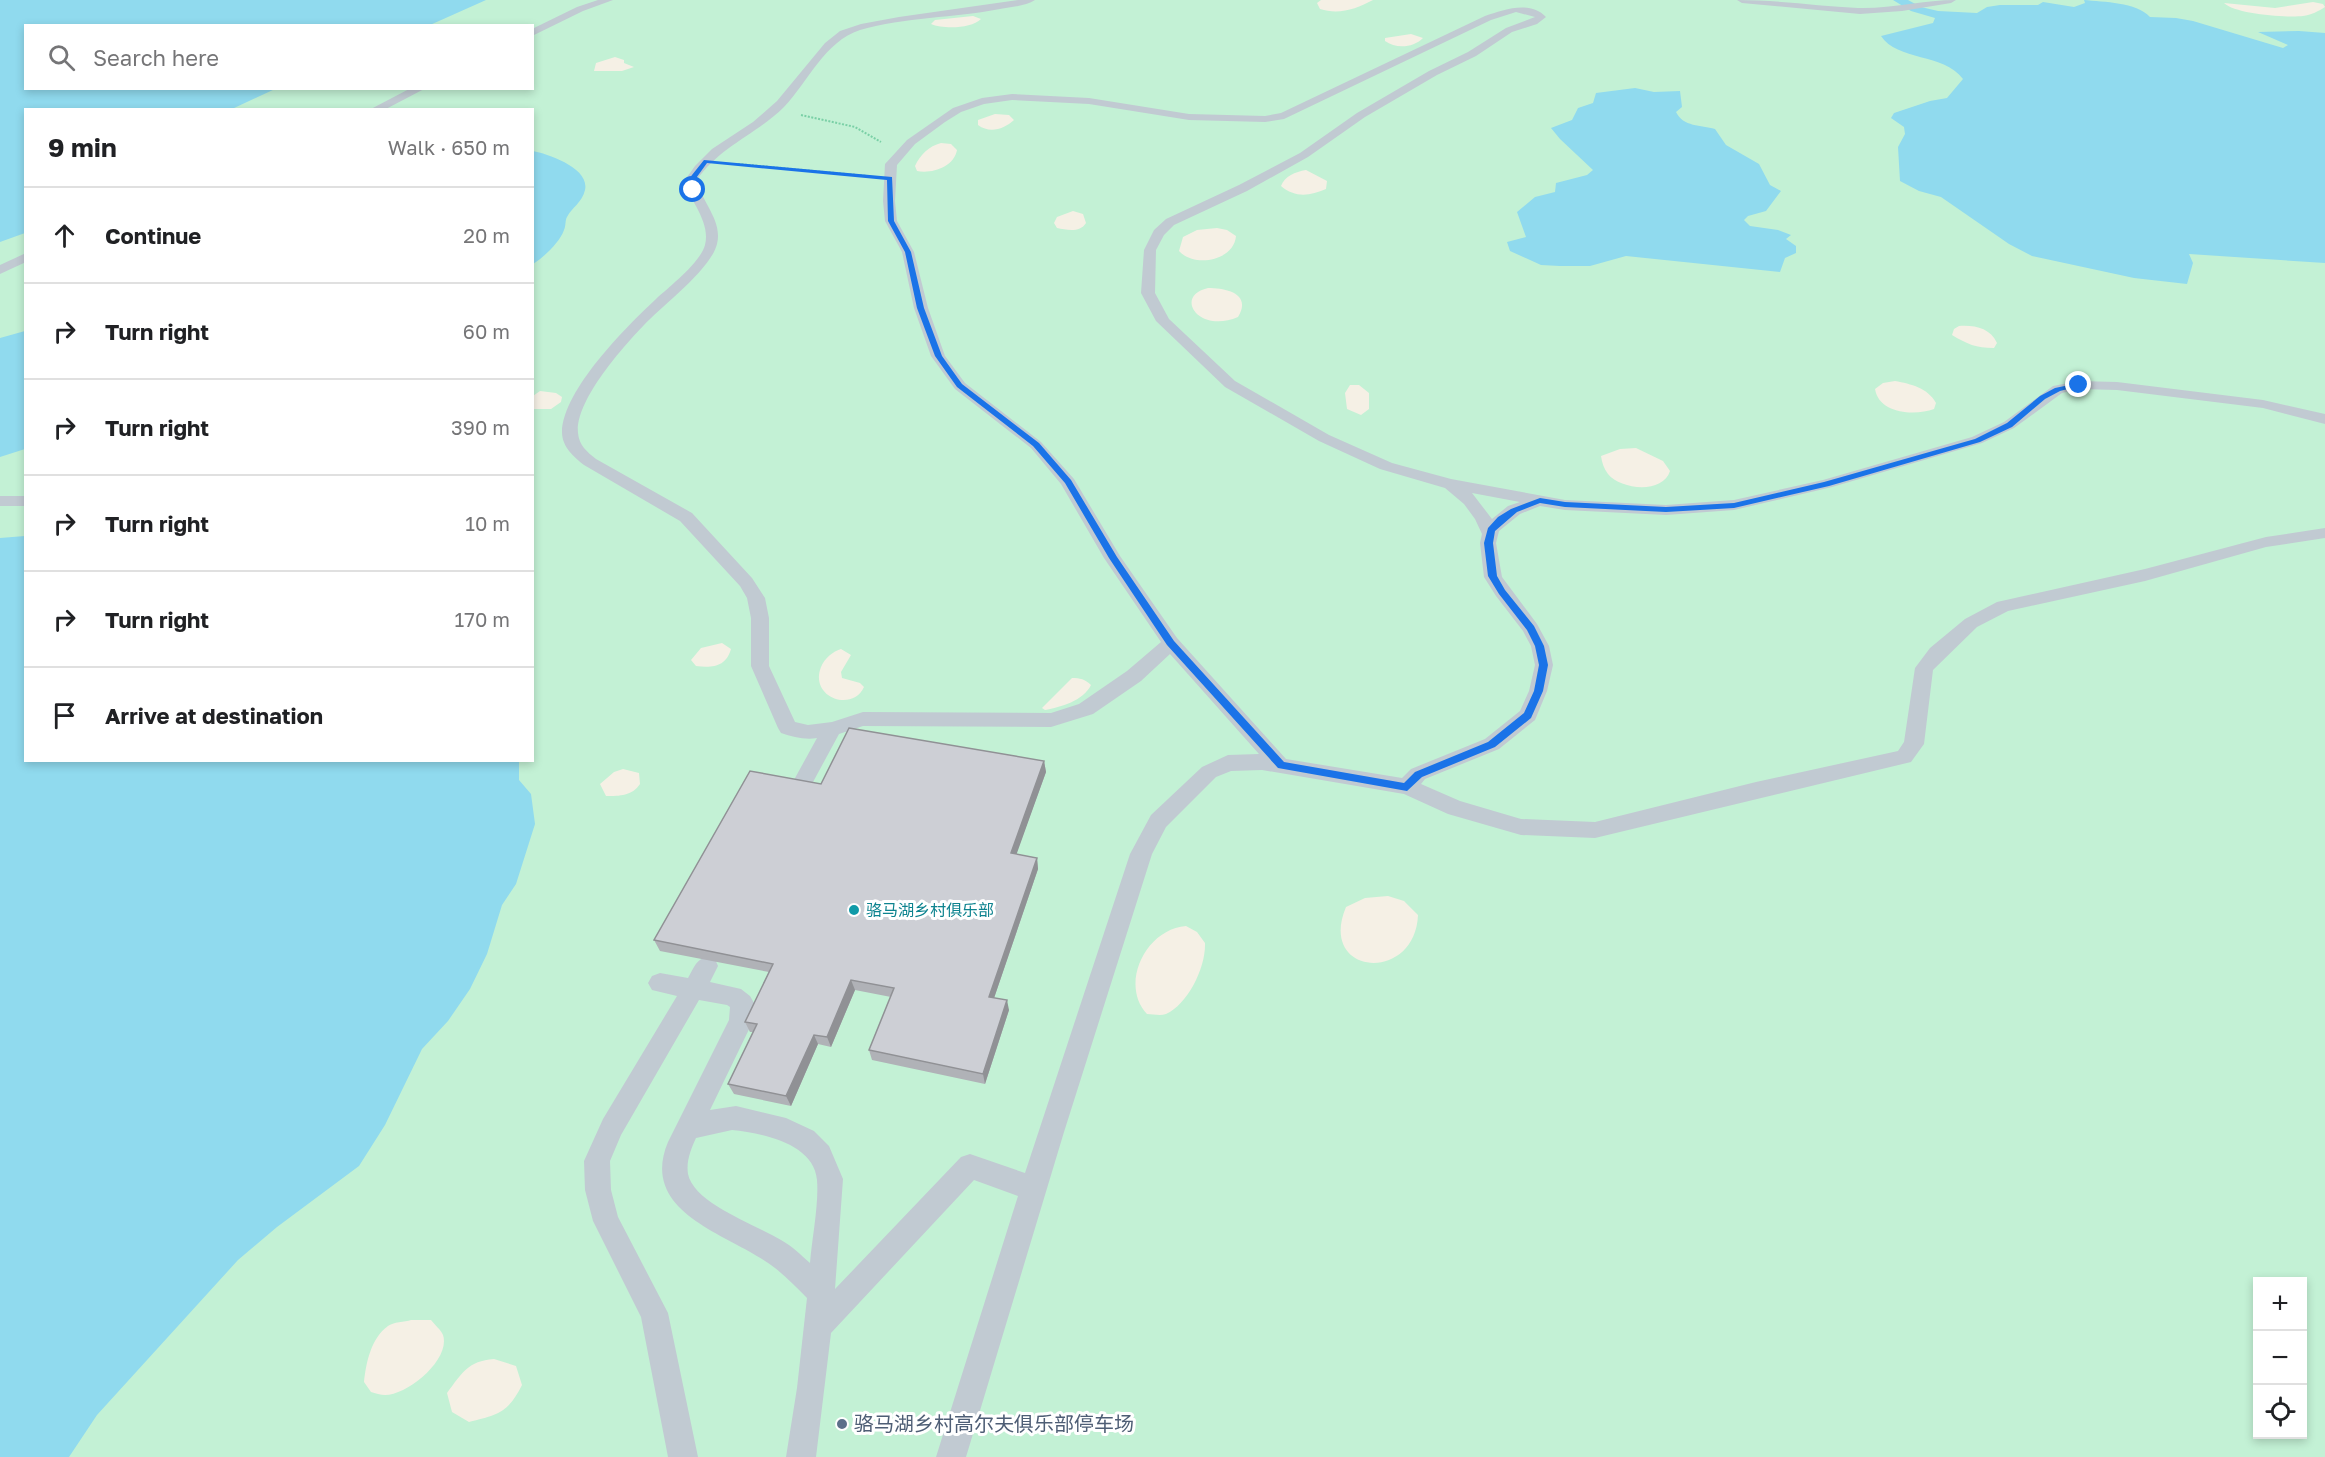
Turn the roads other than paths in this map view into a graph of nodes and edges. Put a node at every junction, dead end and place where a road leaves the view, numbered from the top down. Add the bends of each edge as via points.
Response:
1 (608, 0) edge
2 (1030, 0) edge
3 (1742, 0) edge
4 (1951, 0) edge
5 (1532, 5) edge
6 (534, 32) edge
7 (417, 90) edge
8 (378, 108) edge
9 (24, 258) edge
10 (0, 270) edge
11 (2325, 418) edge
12 (1449, 484) junction
13 (1540, 500) junction
14 (0, 501) edge
15 (24, 501) edge
16 (2325, 533) edge
17 (1490, 534) junction
18 (1171, 643) junction
19 (832, 729) junction
20 (1281, 766) junction
21 (1407, 787) junction
22 (799, 789) edge
23 (707, 966) edge
24 (660, 983) dead end
25 (694, 990) junction
26 (688, 1129) junction
27 (1033, 1190) junction
28 (821, 1293) junction
29 (818, 1327) junction
30 (683, 1457) edge
31 (801, 1457) edge
32 (951, 1457) edge

1 - 6 lane
2 - 19 lane via 922,15 843,33 832,40 773,111 723,144 691,180 711,228 711,245 698,266 638,323 590,380 576,408 570,433 576,451 686,518 746,582 756,598 760,618 760,666 788,728 808,732
3 - 4 lane via 1860,11
5 - 12 lane via 1541,17 1509,30 1433,73 1361,115 1304,155 1170,222 1158,233 1150,250 1148,293 1163,321 1230,384 1324,438 1386,466
5 - 18 lane via 1488,18 1284,116 1189,117 1089,101 1012,97 982,101 957,110 940,120 891,164 891,221 908,252 921,308 939,356 960,386 1036,445 1068,482 1113,558
7 - 8 lane
9 - 10 lane
11 - 13 lane via 2263,404 2079,385 2058,389 2009,425 1977,440 1826,484 1734,505 1666,510 1565,505
12 - 13 lane
12 - 17 lane via 1475,506
13 - 17 lane via 1514,510
14 - 15 lane
16 - 21 lane via 2266,542 2145,575 2003,606 1971,623 1924,668 1914,744 1904,757 1595,830 1521,827 1455,808
17 - 21 lane via 1493,576 1540,646 1544,665 1538,691 1528,715 1492,744 1418,774
18 - 19 lane via 1134,676 1086,709 1051,720 863,719
18 - 20 lane
19 - 22 lane
20 - 21 lane
20 - 27 lane via 1228,763 1209,772 1158,821 1141,854
23 - 25 lane
24 - 25 lane
25 - 26 lane via 733,996 742,1004 741,1021
25 - 30 lane via 612,1127 597,1161 598,1191 606,1221 654,1313
26 - 28 lane via 676,1155 679,1185 688,1198 701,1211 788,1261
26 - 28 lane via 731,1118 801,1135 821,1154 830,1179
27 - 29 lane via 970,1166
27 - 32 lane
28 - 29 lane
29 - 31 lane via 812,1398

